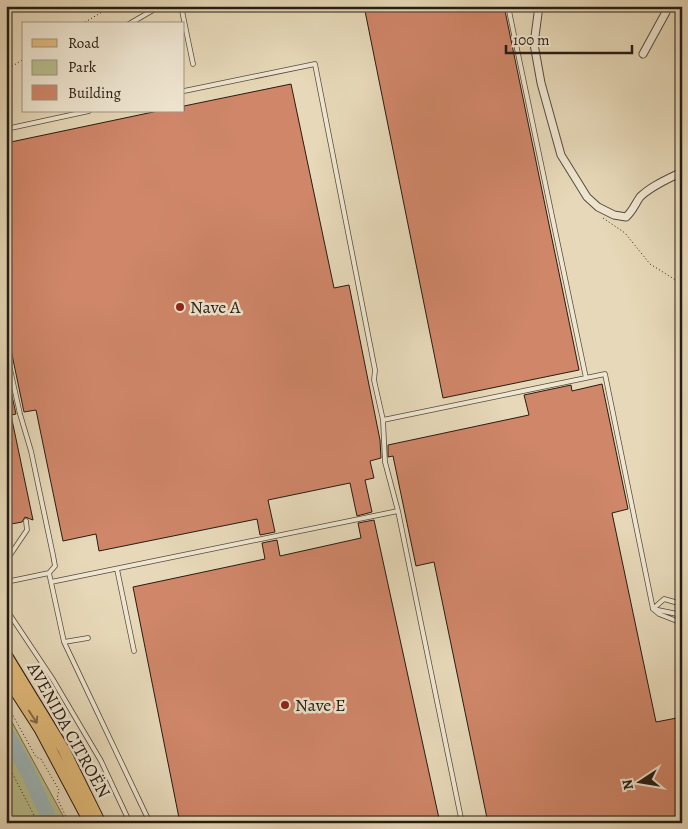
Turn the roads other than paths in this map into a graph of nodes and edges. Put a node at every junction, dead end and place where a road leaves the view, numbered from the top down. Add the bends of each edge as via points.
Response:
1 (160, 6) edge
2 (181, 6) edge
3 (508, 6) edge
4 (539, 6) edge
5 (665, 6) edge
6 (132, 22) edge
7 (184, 22) edge
8 (185, 25) edge
9 (643, 54) dead end
10 (193, 64) dead end
11 (185, 91) edge
12 (78, 112) edge
13 (6, 129) edge
14 (682, 172) edge
15 (6, 351) edge
16 (586, 378) junction
17 (384, 420) junction
18 (398, 511) junction
19 (26, 521) dead end
20 (6, 561) edge
21 (117, 569) junction
22 (49, 573) junction
23 (6, 582) edge
24 (51, 582) junction
25 (682, 604) edge
26 (654, 608) junction
27 (6, 609) edge
28 (682, 615) edge
29 (682, 623) edge
30 (88, 638) dead end
31 (64, 642) junction
32 (134, 651) dead end
33 (6, 655) edge
34 (6, 676) edge
35 (90, 823) edge
36 (100, 823) edge
37 (130, 823) edge
38 (150, 823) edge
39 (462, 823) edge

1 - 6 lane
2 - 7 lane
3 - 16 lane
4 - 14 street via 534,44 555,139 561,155 587,196 598,207 626,217 646,192
5 - 9 street via 666,12
8 - 10 lane
11 - 17 lane via 315,64
12 - 13 lane
15 - 22 lane via 54,555 56,566
16 - 17 lane
16 - 26 lane via 605,374
17 - 18 lane via 385,462
18 - 21 lane
18 - 39 lane
19 - 20 lane via 27,530
21 - 24 lane
21 - 32 lane
22 - 23 lane
22 - 24 lane
24 - 31 lane
25 - 26 lane via 664,599
26 - 28 lane
26 - 29 lane via 659,614
27 - 37 lane via 101,761
30 - 31 lane
31 - 38 lane
33 - 36 main road, AVENIDA CITROËN via 64,750
34 -> 35 main road, AVENIDA CITROËN via 40,729

